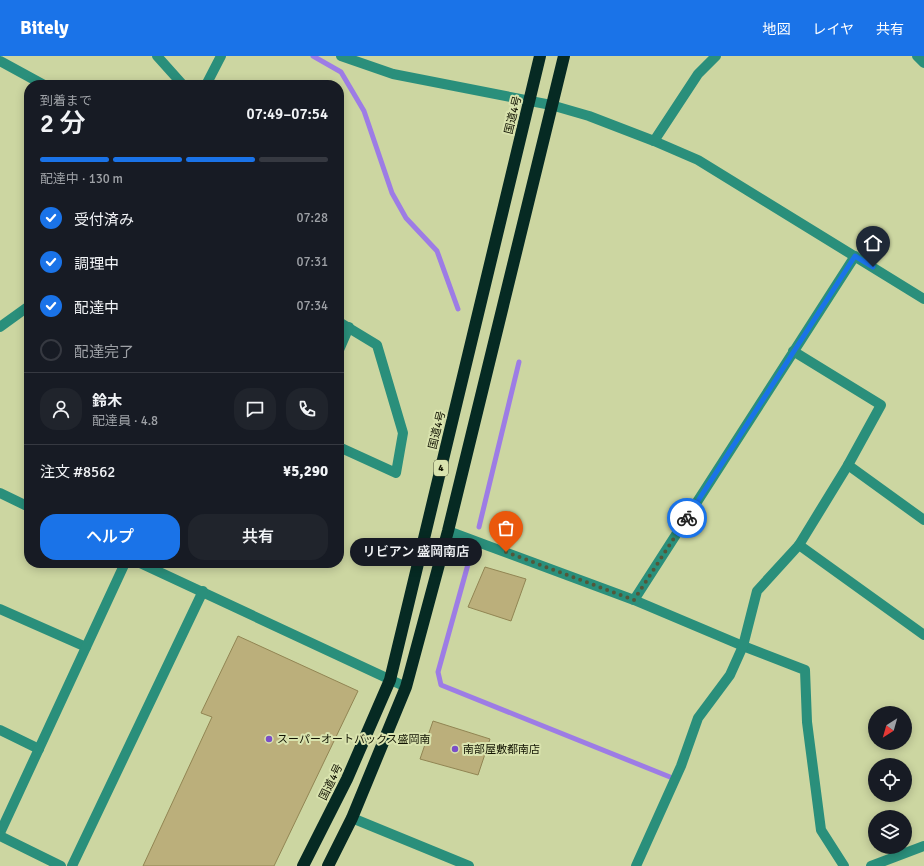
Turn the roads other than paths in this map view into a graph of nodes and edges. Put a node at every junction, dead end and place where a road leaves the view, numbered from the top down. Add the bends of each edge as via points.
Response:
1 (3, 56) edge
2 (157, 56) edge
3 (221, 56) edge
4 (341, 56) edge
5 (540, 56) edge
6 (564, 56) edge
7 (716, 56) edge
8 (917, 56) edge
9 (0, 61) edge
10 (924, 63) edge
11 (35, 80) edge
12 (179, 80) edge
13 (209, 80) edge
14 (529, 100) junction
15 (551, 105) junction
16 (654, 141) junction
17 (855, 256) junction
18 (924, 299) edge
19 (24, 309) edge
20 (344, 324) edge
21 (0, 326) edge
22 (349, 327) junction
23 (344, 338) edge
24 (793, 351) junction
25 (344, 449) edge
26 (848, 465) junction
27 (0, 493) edge
28 (24, 505) edge
29 (924, 520) edge
30 (448, 531) junction
31 (800, 545) junction
32 (123, 568) edge
33 (151, 568) edge
34 (203, 592) junction
35 (634, 600) junction
36 (0, 609) edge
37 (924, 635) edge
38 (743, 646) junction
39 (86, 648) junction
40 (390, 680) junction
41 (406, 687) junction
42 (0, 730) edge
43 (39, 749) junction
44 (352, 818) junction
45 (0, 833) edge
46 (0, 836) edge
47 (924, 846) edge
48 (61, 866) edge
49 (72, 866) edge
50 (303, 866) edge
51 (328, 866) edge
52 (469, 866) edge
53 (636, 866) edge
54 (844, 866) edge
55 (871, 866) edge

1 - 9 street
2 - 12 street
3 - 13 street
4 - 14 street via 393,74
5 - 14 highway, 国道4号 / 4
6 - 15 highway, 4
7 - 16 street via 698,74
8 - 10 street
9 - 11 street
14 - 15 street
14 - 40 highway, 国道4号 / 4
15 - 16 street via 589,116
15 - 30 highway, 4
16 - 17 street via 698,160
17 - 18 street
17 - 24 street
19 - 21 street
20 - 22 street
22 - 23 street
22 - 25 street via 377,345 403,434 396,473
24 - 26 street via 881,405
24 - 35 street
26 - 29 street
26 - 31 street
27 - 28 street
30 - 35 street
30 - 41 highway, 4
31 - 37 street
31 - 38 street via 757,591
32 - 39 street
33 - 34 street
34 - 40 street
34 - 49 street
35 - 38 street
36 - 39 street
38 - 53 street via 730,676 698,718 681,766
38 - 54 street via 805,670 808,722 821,830
39 - 43 street
40 - 41 street
40 - 50 highway, 国道4号 / 4 via 347,779
41 - 44 highway, 4
42 - 43 street
43 - 45 street
44 - 51 highway, 4
44 - 52 street
46 - 48 street
47 - 55 street

